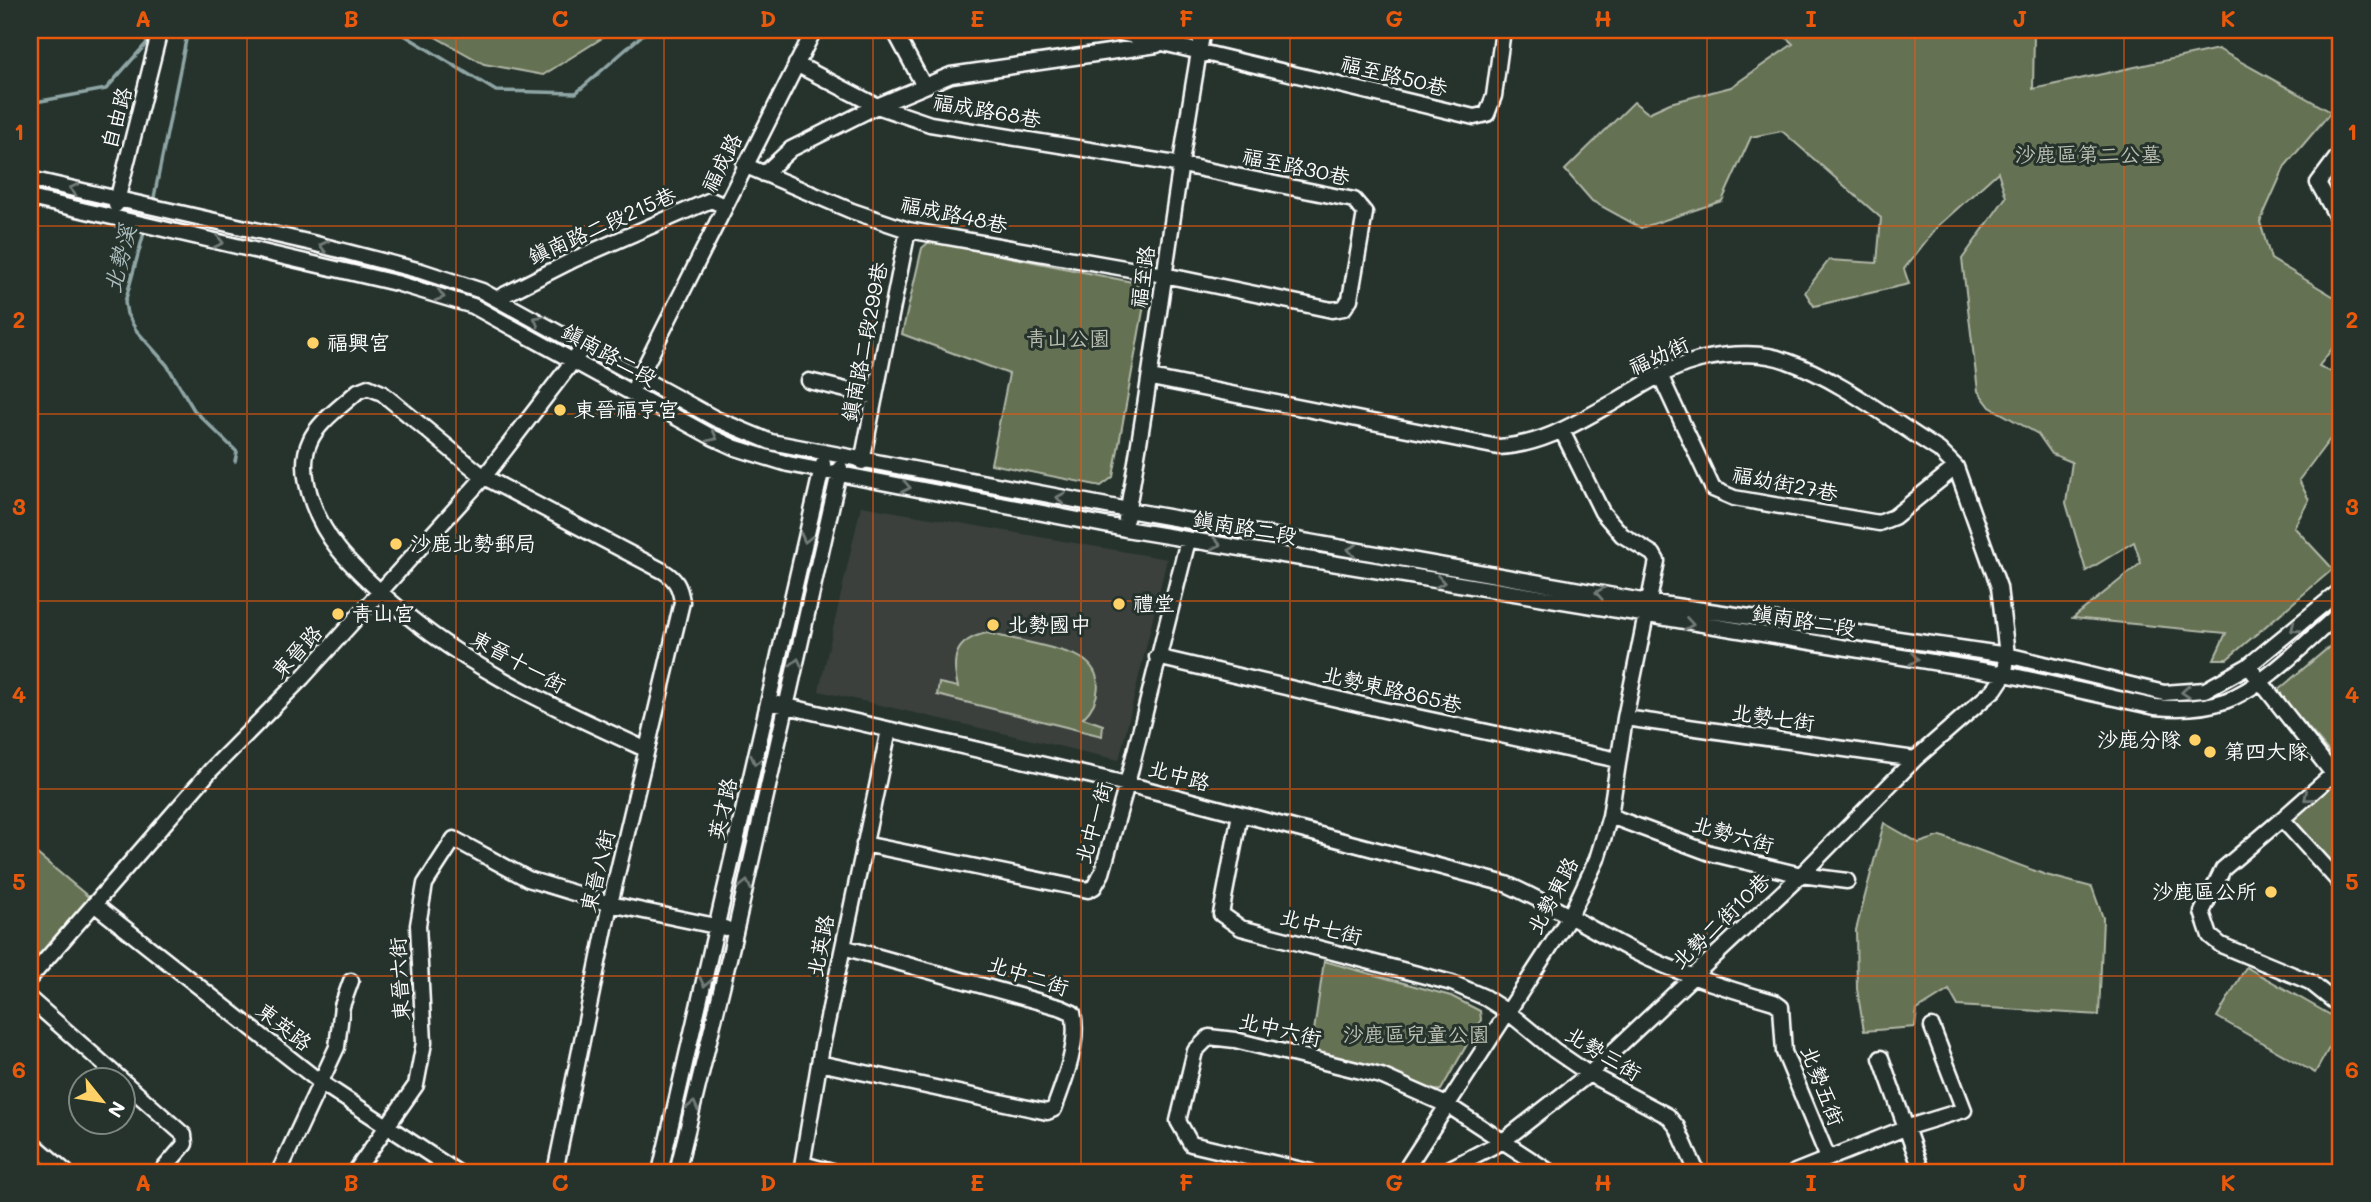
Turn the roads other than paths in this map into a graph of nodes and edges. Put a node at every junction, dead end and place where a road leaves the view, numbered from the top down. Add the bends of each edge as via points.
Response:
1 (160, 30) edge
2 (814, 30) edge
3 (894, 30) edge
4 (1108, 30) edge
5 (1203, 30) edge
6 (1503, 30) edge
7 (1166, 43) junction
8 (1199, 51) junction
9 (796, 64) junction
10 (924, 86) junction
11 (877, 106) junction
12 (2341, 152) edge
13 (744, 165) junction
14 (1182, 165) junction
15 (764, 174) junction
16 (30, 179) edge
17 (30, 198) edge
18 (118, 198) junction
19 (724, 206) junction
20 (113, 217) junction
21 (2341, 223) edge
22 (908, 230) junction
23 (1164, 275) junction
24 (498, 298) junction
25 (584, 345) junction
26 (575, 360) junction
27 (1660, 375) junction
28 (641, 376) junction
29 (1151, 378) junction
30 (809, 381) dead end
31 (632, 391) junction
32 (875, 397) junction
33 (1562, 431) junction
34 (825, 454) junction
35 (843, 458) junction
36 (862, 462) junction
37 (1956, 467) junction
38 (821, 471) junction
39 (839, 475) junction
40 (484, 477) junction
41 (1128, 510) junction
42 (1125, 529) junction
43 (1188, 540) junction
44 (2341, 590) edge
45 (381, 593) junction
46 (1648, 602) junction
47 (2341, 612) edge
48 (1645, 617) junction
49 (2007, 655) junction
50 (1157, 657) junction
51 (2248, 666) junction
52 (2005, 674) junction
53 (2260, 680) junction
54 (769, 702) junction
55 (788, 706) junction
56 (1625, 719) junction
57 (890, 730) junction
58 (645, 749) junction
59 (1915, 759) junction
60 (1618, 760) junction
61 (2337, 779) edge
62 (1127, 784) junction
63 (1240, 814) junction
64 (1610, 816) junction
65 (2282, 819) junction
66 (864, 844) junction
67 (1801, 874) junction
68 (1847, 881) dead end
69 (2341, 884) edge
70 (94, 904) junction
71 (610, 904) junction
72 (1570, 916) junction
73 (718, 926) junction
74 (736, 930) junction
75 (843, 947) junction
76 (1693, 977) junction
77 (30, 978) edge
78 (351, 981) dead end
79 (30, 999) edge
80 (2341, 1007) edge
81 (1509, 1013) junction
82 (1933, 1027) dead end
83 (1881, 1058) dead end
84 (819, 1063) junction
85 (1589, 1074) junction
86 (320, 1082) junction
87 (1449, 1106) junction
88 (386, 1128) junction
89 (1905, 1128) junction
90 (30, 1140) edge
91 (1503, 1141) junction
92 (1828, 1158) junction
93 (802, 1168) edge
94 (66, 1172) edge
95 (161, 1172) edge
96 (279, 1172) edge
97 (355, 1172) edge
98 (457, 1172) edge
99 (555, 1172) edge
100 (660, 1172) edge
101 (677, 1172) edge
102 (832, 1172) edge
103 (1311, 1172) edge
104 (1404, 1172) edge
105 (1443, 1172) edge
106 (1550, 1172) edge
107 (1697, 1172) edge
108 (1795, 1172) edge
109 (1922, 1172) edge

1 - 18 street, 自由路
2 - 9 street, 福成路
3 - 10 street
4 - 7 street, 福至路50巷
5 - 8 street, 福至路
6 - 8 street, 福至路50巷 via 1494,96 1487,114 1474,117
7 - 8 street, 福至路50巷
7 - 10 street via 951,75
8 - 14 street, 福至路
9 - 11 street, 福成路68巷
9 - 13 street, 福成路
10 - 11 street
11 - 14 street, 福成路68巷 via 930,124
11 - 15 street via 791,149
12 - 21 street via 2318,183
13 - 15 street, 福成路48巷
13 - 19 street, 福成路
14 - 23 street, 福至路
14 - 23 street, 福至路30巷 via 1354,200 1365,213 1357,270 1350,299 1344,308 1332,310
15 - 22 street, 福成路48巷
18 -> 16 street, 鎮南路二段
17 - 20 street, 鎮南路二段
18 - 20 street, 自由路
24 -> 18 street, 鎮南路二段 via 421,271
19 - 24 street, 鎮南路二段215巷 via 711,200
19 - 28 street, 福成路
20 -> 26 street, 鎮南路二段 via 442,296 473,306
22 - 23 street, 福成路48巷
22 - 32 street, 鎮南路二段299巷
23 - 29 street, 福至路
25 -> 24 street, 鎮南路二段
25 - 26 street, 東晉路
25 - 28 street, 鎮南路二段
26 - 31 street, 鎮南路二段
26 - 40 street, 東晉路
27 - 33 street, 福幼街
27 - 37 street, 福幼街 via 1706,358 1757,355 1785,359 1939,450
27 - 37 street, 福幼街27巷 via 1713,489 1734,498 1879,523 1894,517
28 - 31 street, 福成路
28 - 34 street, 鎮南路二段 via 754,436
29 - 33 street, 福幼街 via 1498,447 1524,446
29 - 41 street, 福至路
30 - 32 street
31 -> 38 street, 鎮南路二段 via 736,448
32 - 36 street, 鎮南路二段299巷
33 - 46 street, 北勢東路 via 1602,512 1622,535 1657,561
34 - 35 street, 鎮南路二段
34 - 38 street, 英才路
35 - 36 street, 鎮南路二段
35 - 39 street, 英才路
41 -> 36 street, 鎮南路二段
37 - 49 street, 福幼街 via 1999,587
38 - 39 street, 鎮南路二段
38 -> 54 street, 英才路
39 -> 42 street, 鎮南路二段
55 -> 39 street, 英才路
40 - 45 street, 東晉路
40 - 45 street, 東晉十一街 via 382,393 368,387 358,391 310,440 305,464 308,490 328,537
40 - 58 street, 東晉八街 via 676,581 681,602
41 - 42 street, 福至路
46 -> 41 street, 鎮南路二段
42 - 43 street, 鎮南路二段
43 -> 48 street, 鎮南路二段
43 - 50 street, 北中一街
44 -> 51 street, 鎮南路二段
45 - 58 street, 東晉十一街 via 432,636 489,673
45 - 70 street, 東晉路 via 211,770
46 - 48 street, 北勢東路
46 - 49 street, 鎮南路二段
47 - 53 street, 鎮南路二段
48 -> 52 street, 鎮南路二段
48 - 56 street, 北勢東路
51 -> 49 street, 鎮南路二段 via 2205,690 2164,692
49 - 52 street, 福幼街
50 - 60 street, 北勢東路865巷
50 - 62 street, 北中一街
51 - 53 street
52 - 53 street, 鎮南路二段 via 2179,709 2226,701
52 - 59 street, 北勢二街10巷 via 1995,689
53 - 61 street
54 - 55 street, 北中路
54 -> 73 street, 英才路
55 - 57 street, 北中路
74 -> 55 street, 英才路
56 - 59 street, 北勢七街
56 - 60 street, 北勢東路
57 - 62 street, 北中路
57 - 66 street, 北英路
58 - 71 street, 東晉八街
59 - 67 street, 北勢二街10巷
60 - 64 street, 北勢東路
61 -> 65 street
62 - 63 street, 北中路
62 - 66 street, 北中一街 via 1102,873 1088,890
63 - 72 street, 北中路 via 1506,884
63 - 81 street, 北中七街 via 1221,915 1241,928 1452,983
64 - 67 street, 北勢六街 via 1710,853
64 - 72 street, 北勢東路 via 1597,859
65 - 69 street
65 - 80 street via 2223,869 2202,912 2210,936 2221,945 2310,982
66 - 75 street, 北英路
67 - 68 street, 北勢六街
67 - 76 street, 北勢二街10巷
70 - 77 street, 東晉路
70 - 86 street, 東英路
71 - 73 street
71 - 88 street, 東晉六街 via 528,879 454,839 425,884 418,925 424,1043 415,1085
71 - 99 street, 東晉八街
72 - 76 street, 北勢五街 via 1632,951
72 - 81 street, 北勢東路
73 - 74 street
73 -> 100 street, 英才路
101 -> 74 street, 英才路
75 - 84 street, 北英路
75 - 84 street, 北中二街 via 1062,1008 1073,1013 1076,1024 1062,1087 1054,1109 1047,1112
76 - 85 street, 北勢二街10巷
76 - 92 street, 北勢五街 via 1781,1007 1784,1052
78 - 86 street via 342,1006 337,1046
79 - 95 street via 184,1135 184,1143
81 - 85 street, 北勢三街
81 - 87 street, 北勢東路
82 - 89 street via 1964,1110
83 - 89 street
84 - 93 street, 北英路
85 - 91 street, 北勢二街10巷
85 - 107 street, 北勢三街 via 1668,1116
86 - 88 street, 東英路
86 - 96 street
87 - 91 street
87 - 103 street, 北中六街 via 1381,1076 1209,1037 1195,1051 1178,1121 1191,1144
87 - 104 street, 北勢東路
88 - 97 street
88 - 98 street, 東英路
89 - 92 street
89 - 109 street
90 - 94 street
91 - 105 street, 北勢二街10巷
91 - 106 street
92 - 108 street
93 - 102 street

